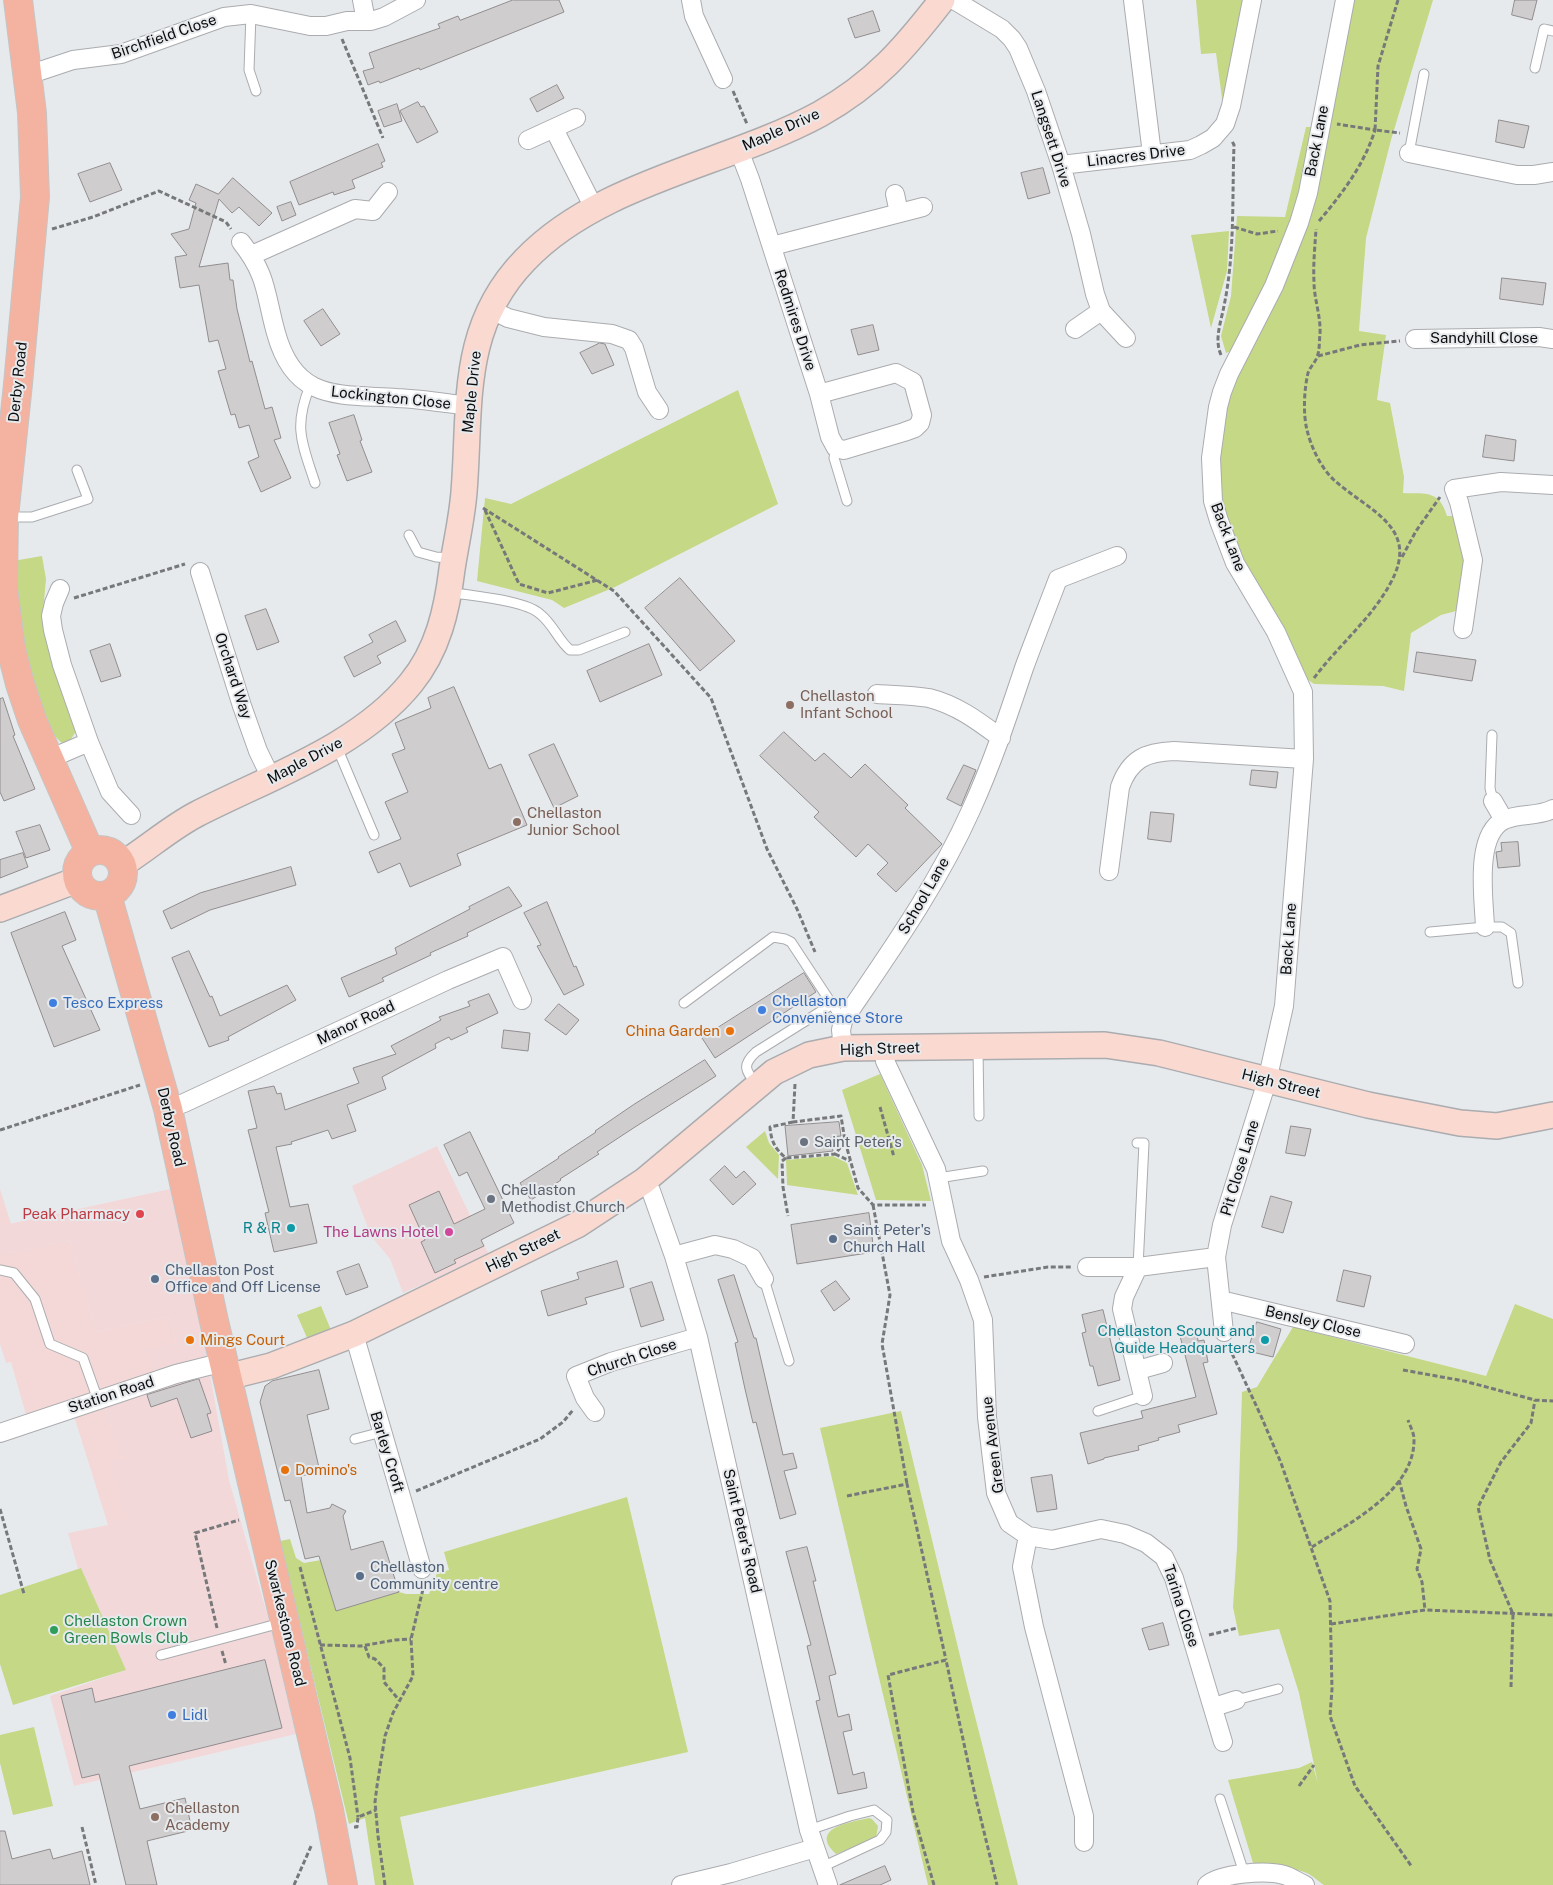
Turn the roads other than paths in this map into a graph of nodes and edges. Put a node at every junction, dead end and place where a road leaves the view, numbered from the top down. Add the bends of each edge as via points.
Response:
1 (18, 0) edge
2 (362, 0) edge
3 (416, 0) edge
4 (691, 0) edge
5 (942, 0) edge
6 (954, 0) edge
7 (1133, 0) edge
8 (1252, 0) edge
9 (1344, 0) edge
10 (251, 14) junction
11 (366, 21) junction
12 (1553, 31) edge
13 (1535, 68) dead end
14 (28, 72) junction
15 (1424, 74) dead end
16 (723, 79) road end
17 (256, 91) dead end
18 (576, 118) dead end
19 (554, 129) junction
20 (528, 140) dead end
21 (747, 146) junction
22 (1409, 153) joint
23 (1152, 154) junction
24 (1061, 165) junction
25 (1553, 172) edge
26 (388, 192) dead end
27 (895, 194) dead end
28 (923, 207) dead end
29 (594, 208) junction
30 (899, 213) junction
31 (772, 246) junction
32 (490, 309) junction
33 (1101, 310) junction
34 (1075, 330) dead end
35 (1126, 338) dead end
36 (1415, 339) road end
37 (1553, 339) edge
38 (310, 386) junction
39 (819, 394) junction
40 (469, 406) junction
41 (659, 410) dead end
42 (836, 448) junction
43 (77, 470) dead end
44 (315, 484) dead end
45 (1553, 485) edge
46 (88, 499) junction
47 (847, 502) dead end
48 (91, 508) dead end
49 (4, 517) junction
50 (409, 535) dead end
51 (1117, 556) dead end
52 (454, 558) junction
53 (200, 572) road end
54 (2, 588) edge
55 (60, 589) dead end
56 (449, 592) junction
57 (1463, 629) dead end
58 (4, 632) edge
59 (624, 632) dead end
60 (877, 694) dead end
61 (1492, 735) dead end
62 (1001, 738) junction
63 (89, 742) junction
64 (336, 745) junction
65 (49, 759) junction
66 (1304, 759) junction
67 (271, 778) junction
68 (1492, 801) joint
69 (1553, 810) edge
70 (131, 815) dead end
71 (1504, 820) junction
72 (374, 835) dead end
73 (90, 852) junction
74 (121, 865) junction
75 (1109, 871) dead end
76 (77, 880) junction
77 (107, 896) junction
78 (0, 909) edge
79 (1485, 927) junction
80 (1430, 932) dead end
81 (1518, 983) dead end
82 (522, 1000) dead end
83 (684, 1003) dead end
84 (831, 1005) junction
85 (843, 1021) junction
86 (884, 1047) junction
87 (978, 1047) junction
88 (843, 1048) junction
89 (1267, 1080) junction
90 (758, 1085) junction
91 (168, 1108) junction
92 (1553, 1115) edge
93 (980, 1116) dead end
94 (1136, 1143) dead end
95 (983, 1171) dead end
96 (938, 1178) junction
97 (644, 1182) junction
98 (674, 1256) junction
99 (1216, 1258) junction
100 (1087, 1267) road end
101 (1138, 1267) junction
102 (0, 1270) edge
103 (764, 1279) joint
104 (1221, 1302) junction
105 (1224, 1332) road end
106 (354, 1334) junction
107 (698, 1337) junction
108 (1405, 1344) dead end
109 (789, 1361) dead end
110 (1163, 1363) dead end
111 (226, 1370) junction
112 (1138, 1370) junction
113 (1143, 1396) joint
114 (98, 1400) junction
115 (590, 1405) road end
116 (1098, 1411) dead end
117 (382, 1432) junction
118 (0, 1433) edge
119 (355, 1439) dead end
120 (1028, 1536) junction
121 (422, 1569) road end
122 (286, 1622) junction
123 (161, 1655) dead end
124 (1278, 1689) dead end
125 (1236, 1700) joint
126 (1214, 1707) junction
127 (1223, 1742) dead end
128 (1220, 1799) dead end
129 (810, 1830) junction
130 (1084, 1842) dead end
131 (815, 1848) junction
132 (822, 1867) junction
133 (1244, 1873) junction
134 (342, 1885) edge
135 (681, 1885) edge
136 (828, 1885) edge
137 (1207, 1885) edge
138 (1305, 1885) edge

1 - 14 main road, Derby Road
2 - 11 street
3 - 11 street, Birchfield Close via 384,18
4 - 16 street via 694,16
5 - 21 street, Maple Drive via 898,54 870,81 817,115
6 - 24 street, Langsett Drive via 991,21 1018,48
7 - 23 street
8 - 23 street, Linacres Drive via 1225,124 1213,138 1190,150
9 - 66 street, Back Lane via 1300,223 1274,286 1228,374 1214,437 1212,467 1213,502 1235,562 1276,632 1302,692
10 - 11 street, Birchfield Close via 318,27
10 - 14 street, Birchfield Close via 212,20 121,54 73,60
10 - 17 lane via 249,70
12 - 13 lane via 1544,29
14 - 49 main road, Derby Road via 35,197
15 - 22 lane
18 - 19 street
19 - 20 street
19 - 29 street
21 - 29 street, Maple Drive
21 - 31 street, Redmires Drive
22 - 25 street via 1518,175
23 - 24 street, Linacres Drive
24 - 33 street, Langsett Drive
26 - 38 street, Lockington Close via 373,211 355,209 246,249 261,272 283,355
27 - 30 street
28 - 30 street
29 - 32 street, Maple Drive via 540,245 514,272
30 - 31 street
31 - 39 street, Redmires Drive
32 - 40 street, Maple Drive via 472,362
32 - 41 street via 508,318 544,327 612,334 629,340 647,392
33 - 34 street
33 - 35 street, Langsett Drive
36 - 37 street, Sandyhill Close
38 - 40 street, Lockington Close via 333,394
38 - 44 lane via 300,425
39 - 42 street, Redmires Drive
39 - 42 street via 896,374 913,382 922,415 915,428 844,450
40 - 52 street, Maple Drive via 474,502
42 - 47 lane via 834,458
43 - 46 lane
45 - 57 street via 1501,482 1454,489 1473,560
46 - 48 lane
46 - 49 lane via 32,517
49 - 54 main road, Derby Road
50 - 52 lane via 418,552
51 - 62 street, School Lane via 1058,579
52 - 56 street, Maple Drive
53 - 67 street, Orchard Way via 242,706
54 - 58 main road, Derby Road
55 - 63 street via 51,616 53,630
56 - 59 lane via 533,609 552,625 570,650 579,650
56 - 64 street, Maple Drive via 437,642 421,671 381,714
58 - 65 main road, Derby Road via 32,720
60 - 62 street via 941,702 970,715
61 - 68 lane
62 - 85 street, School Lane via 971,811 933,884
63 - 65 street
63 - 70 street via 110,792
64 - 67 street, Maple Drive
64 - 72 lane
65 - 73 main road, Derby Road
66 - 75 street via 1174,751 1139,759 1124,775 1120,786
66 - 89 street, Back Lane via 1284,1006
67 - 74 street, Maple Drive via 194,816
68 - 71 street
69 - 71 street
71 - 79 street via 1494,828 1484,851
73 - 74 main road via 110,852
73 - 76 main road via 79,862
74 - 77 main road via 121,882
76 - 77 main road via 89,894
76 - 78 street
77 - 91 main road, Derby Road
79 - 80 lane
79 - 81 lane via 1502,928 1511,933
82 - 91 street, Manor Road via 503,957
83 - 84 lane via 773,937 792,942
84 - 85 lane
84 - 90 lane via 748,1060 748,1073
85 - 88 street
86 - 87 street, High Street
86 - 88 street, High Street
86 - 96 street, Green Avenue via 885,1061
87 - 89 street, High Street via 1105,1046 1159,1053
87 - 93 lane
88 - 90 street, High Street via 796,1061
89 - 92 street, High Street via 1377,1107 1477,1126 1497,1126
89 - 99 street, Pit Close Lane via 1222,1225
90 - 97 street, High Street
91 - 111 main road, Derby Road
94 - 101 lane via 1144,1143
95 - 96 lane
96 - 120 street, Green Avenue via 952,1241 983,1320 996,1493 1009,1523
97 - 98 street, Saint Peter's Road via 651,1192
97 - 106 street, High Street via 577,1225
98 - 103 street via 715,1245 733,1249 752,1258
98 - 107 street, Saint Peter's Road
99 - 101 street
99 - 104 street, Pit Close Lane
100 - 101 street
101 - 112 street via 1122,1309
102 - 114 lane via 14,1273 35,1299 50,1344 83,1358
103 - 109 lane
104 - 105 street, Pit Close Lane
104 - 108 street, Bensley Close
106 - 111 street, High Street via 271,1366
106 - 117 street, Barley Croft
107 - 115 street, Church Close via 611,1362 576,1376
107 - 129 street, Saint Peter's Road
110 - 112 street
111 - 114 street, Station Road via 176,1374
111 - 122 main road, Swarkestone Road
112 - 113 street
113 - 116 lane
114 - 118 street, Station Road
117 - 119 lane
117 - 121 street, Barley Croft
120 - 126 street, Tarina Close via 1052,1540 1101,1529 1125,1534 1164,1556 1174,1578
120 - 130 street via 1022,1567 1034,1627 1084,1816
122 - 123 lane
122 - 134 main road, Swarkestone Road
124 - 125 lane
125 - 126 street
126 - 127 street, Tarina Close
128 - 133 lane
129 - 131 street, Saint Peter's Road
129 - 132 lane via 874,1810 887,1820 886,1832 880,1840
131 - 132 street, Saint Peter's Road
131 - 135 street
132 - 136 street, Saint Peter's Road
133 - 137 street via 1213,1880
133 - 138 street via 1284,1875

